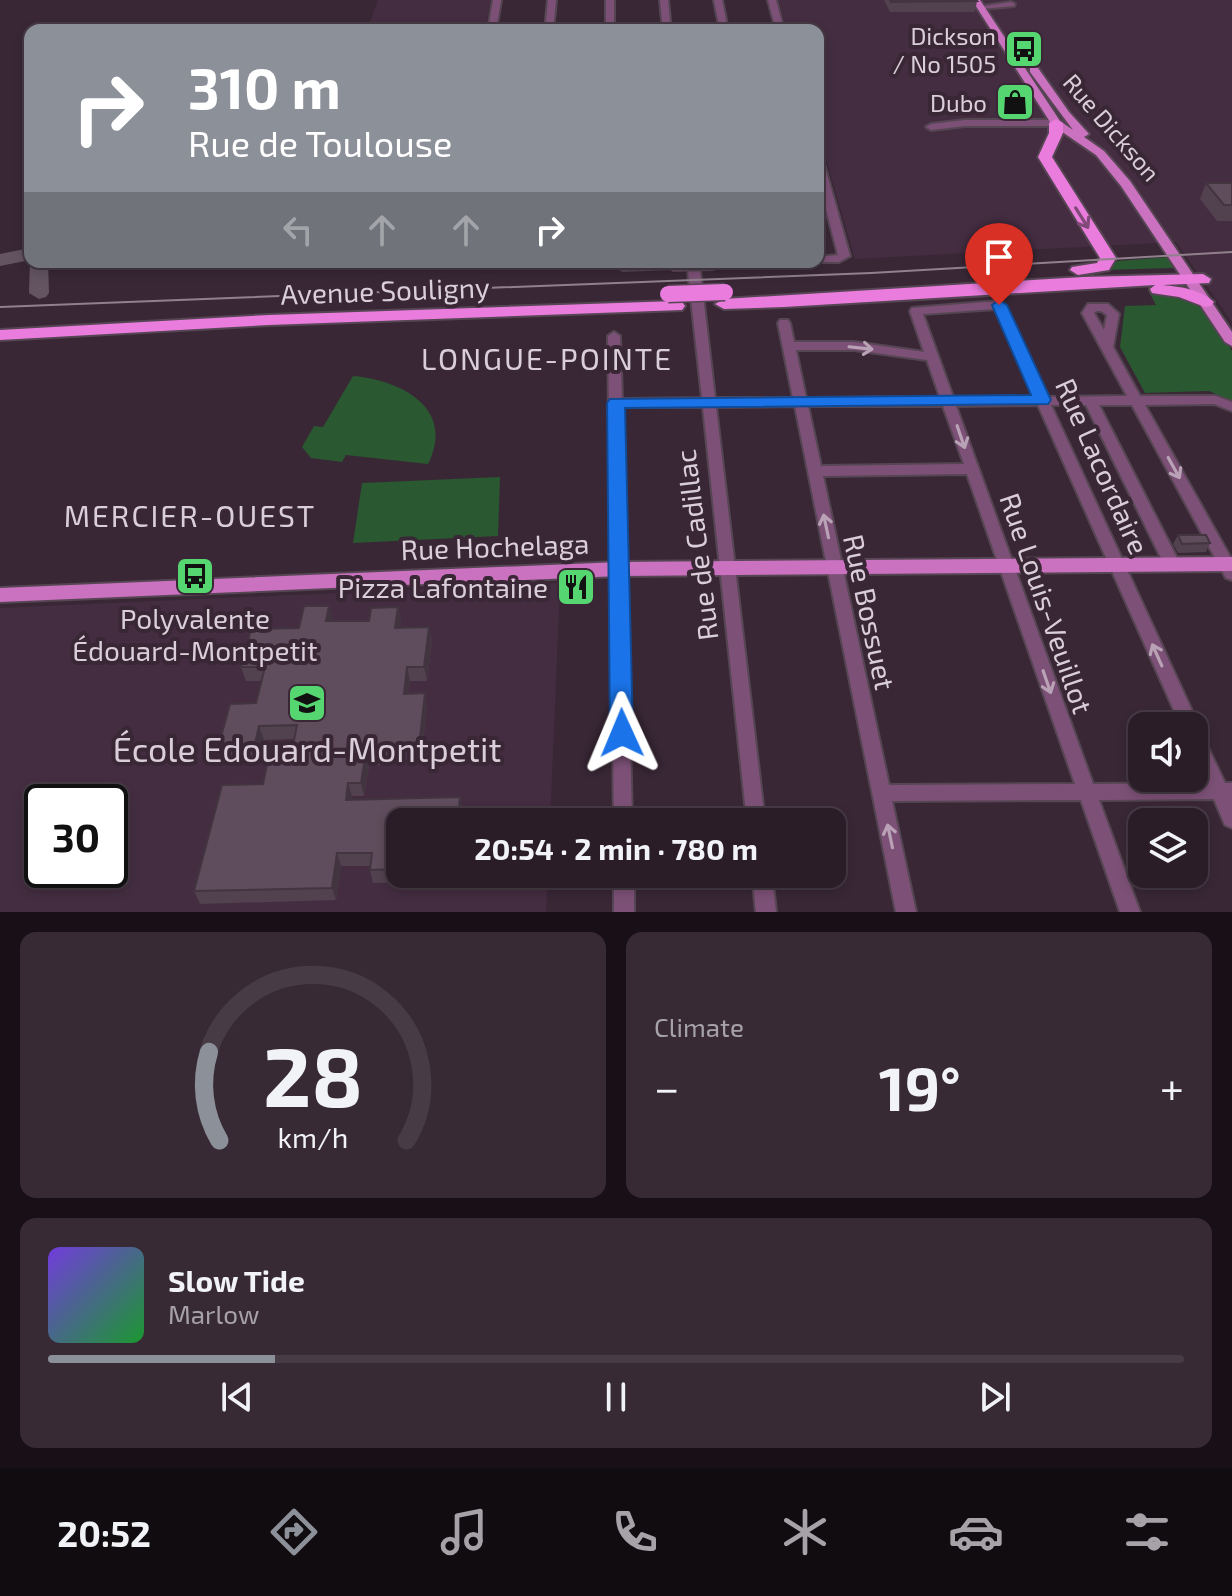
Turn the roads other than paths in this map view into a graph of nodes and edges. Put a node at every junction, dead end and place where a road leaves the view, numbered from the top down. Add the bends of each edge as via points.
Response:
1 (497, 0) edge
2 (552, 0) edge
3 (610, 0) edge
4 (664, 0) edge
5 (718, 0) edge
6 (772, 0) edge
7 (1013, 2) edge
8 (986, 5) edge
9 (493, 24) edge
10 (550, 24) edge
11 (610, 24) edge
12 (666, 24) edge
13 (723, 24) edge
14 (778, 24) edge
15 (1056, 123) junction
16 (931, 127) dead end
17 (1111, 155) junction
18 (824, 181) edge
19 (824, 260) edge
20 (694, 268) edge
21 (1195, 276) junction
22 (1021, 280) junction
23 (672, 300) junction
24 (1205, 302) junction
25 (916, 311) joint
26 (1232, 322) edge
27 (784, 323) dead end
28 (0, 324) edge
29 (0, 335) edge
30 (614, 336) dead end
31 (1232, 342) edge
32 (789, 346) junction
33 (1107, 346) dead end
34 (932, 357) junction
35 (1042, 400) junction
36 (1090, 400) junction
37 (1137, 400) junction
38 (948, 401) junction
39 (800, 402) junction
40 (616, 403) junction
41 (708, 403) junction
42 (1232, 407) edge
43 (972, 469) junction
44 (815, 471) junction
45 (1172, 564) junction
46 (1116, 565) junction
47 (1007, 566) junction
48 (835, 567) junction
49 (1230, 567) edge
50 (727, 568) junction
51 (619, 569) junction
52 (0, 595) edge
53 (1184, 712) edge
54 (1208, 760) edge
55 (1226, 791) edge
56 (1086, 792) junction
57 (881, 793) junction
58 (623, 808) edge
59 (754, 808) edge
60 (1232, 819) edge
61 (624, 888) edge
62 (763, 888) edge
63 (624, 912) edge
64 (766, 912) edge
65 (906, 912) edge
66 (1130, 912) edge

1 - 9 street
2 - 10 street
3 - 11 street
4 - 12 street
5 - 13 street
6 - 14 street
7 - 8 street
8 - 15 main road, Rue Dickson
8 - 17 main road, Rue Dickson via 1072,123
15 - 16 street
15 - 17 main road
15 - 21 main road, Rue Dickson via 1109,162
15 -> 22 highway via 1045,157 1108,260 1095,269
17 - 21 main road, Rue Dickson via 1126,169
18 - 19 street via 844,253 842,258
20 - 41 street, Rue de Cadillac
21 - 22 highway, Avenue Souligny
21 - 24 main road, Rue Dickson
21 - 26 main road, Rue Dickson
22 - 23 highway, Avenue Souligny via 834,300
22 - 24 highway via 1169,290
23 - 28 highway, Avenue Souligny
23 - 29 highway, Avenue Souligny
24 - 31 main road, Rue Dickson
25 - 34 street, Rue Louis-Veuillot
25 - 35 street, Rue Lacordaire via 999,305
27 - 32 street, Rue Bossuet
30 - 40 street
32 -> 34 street via 854,346
32 - 39 street, Rue Bossuet
33 - 37 street
34 - 38 street, Rue Louis-Veuillot
35 - 36 street
35 - 38 street
35 - 46 street, Rue Lacordaire
36 - 37 street
36 - 45 street
37 - 42 street via 1220,400
37 -> 49 street
38 - 39 street
38 -> 43 street, Rue Louis-Veuillot
39 - 41 street
39 - 44 street, Rue Bossuet
40 - 41 street
40 - 51 street
41 - 50 street, Rue de Cadillac
43 - 44 street
43 - 47 street, Rue Louis-Veuillot
48 -> 44 street, Rue Bossuet
45 - 46 main road, Rue Hochelaga
45 - 49 main road, Rue Hochelaga
46 - 47 main road, Rue Hochelaga
53 -> 46 street, Rue Lacordaire
47 - 48 main road, Rue Hochelaga
47 -> 56 street, Rue Louis-Veuillot
48 - 50 main road, Rue Hochelaga
48 - 57 street, Rue Bossuet
50 - 51 main road, Rue Hochelaga
50 - 59 street, Rue de Cadillac
51 - 52 main road, Rue Hochelaga
51 - 58 street
54 - 55 street
55 - 56 street
55 - 60 street
56 - 57 street
56 - 66 street, Rue Louis-Veuillot
65 -> 57 street, Rue Bossuet
61 - 63 street
62 - 64 street

